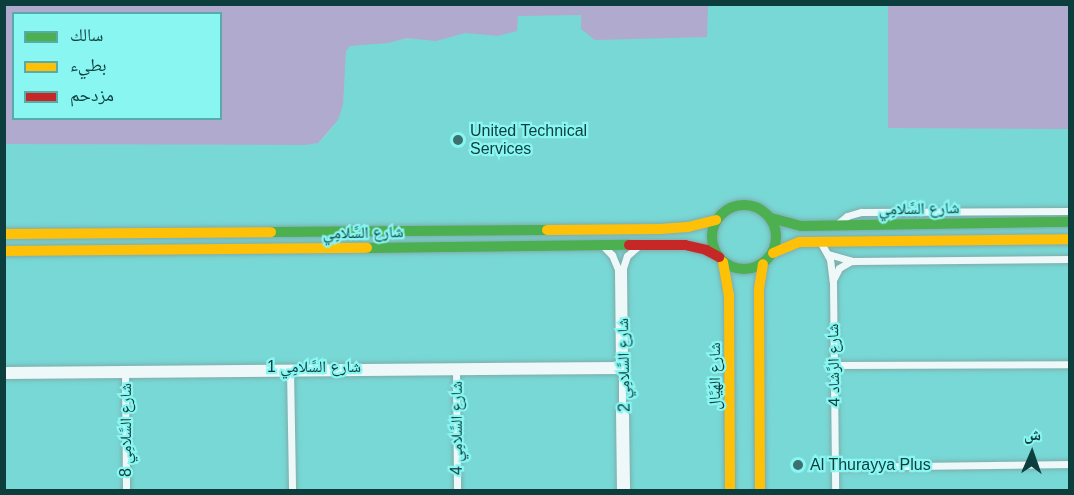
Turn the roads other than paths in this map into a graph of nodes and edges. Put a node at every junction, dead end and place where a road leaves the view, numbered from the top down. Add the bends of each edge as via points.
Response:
1 (1070, 211) edge
2 (771, 218) junction
3 (716, 220) junction
4 (1070, 222) edge
5 (834, 226) junction
6 (4, 234) edge
7 (1070, 239) edge
8 (821, 243) junction
9 (603, 246) junction
10 (639, 246) junction
11 (4, 251) edge
12 (773, 253) junction
13 (828, 254) junction
14 (1070, 259) edge
15 (721, 260) junction
16 (853, 261) junction
17 (763, 264) junction
18 (832, 282) junction
19 (1070, 364) edge
20 (834, 365) junction
21 (621, 367) junction
22 (456, 369) junction
23 (4, 370) edge
24 (290, 370) junction
25 (125, 371) junction
26 (4, 375) edge
27 (1070, 464) edge
28 (835, 467) junction
29 (126, 490) edge
30 (292, 490) edge
31 (457, 490) edge
32 (620, 490) edge
33 (626, 490) edge
34 (730, 490) edge
35 (760, 490) edge
36 (835, 490) edge

1 - 5 street via 861,212
2 - 3 street via 757,207 742,205 727,210
2 - 5 street, شارع السَّلامِي via 801,226
2 - 12 street via 777,235
3 - 6 street, شارع السَّلامِي via 660,229
3 - 15 street via 712,236
4 - 5 street, شارع السَّلامِي
7 - 8 street, شارع السَّلامِي
8 - 12 street, شارع السَّلامِي via 799,242
8 - 13 street, شارع الرَّشاد 4
9 - 10 street, شارع السَّلامِي
9 - 11 street, شارع السَّلامِي
9 - 21 street, شارع السَّلامِي 2 via 618,269
10 - 15 street, شارع السَّلامِي via 692,246
10 - 21 street, شارع السَّلامِي 2 via 629,253 623,268
12 - 17 street
13 - 16 street
13 - 18 street, شارع الرَّشاد 4
14 - 16 street
15 - 17 street via 730,267 747,269
15 - 34 street, شارع الهَيَّال via 729,295
16 - 18 street via 839,268
17 - 35 street via 759,289
18 - 20 street, شارع الرَّشاد 4
19 - 20 street
20 - 28 street, شارع الرَّشاد 4
21 - 22 street, شارع السَّلامِي 1
21 - 32 street, شارع السَّلامِي 2
21 - 33 street, شارع السَّلامِي 2
22 - 24 street, شارع السَّلامِي 1
22 - 31 street, شارع السَّلامِي 4
23 - 25 street, شارع السَّلامِي 1
24 - 25 street, شارع السَّلامِي 1
24 - 30 street
25 - 26 street, شارع السَّلامِي 1
25 - 29 street, شارع السَّلامِي 8
27 - 28 street
28 - 36 street, شارع الرَّشاد 4

